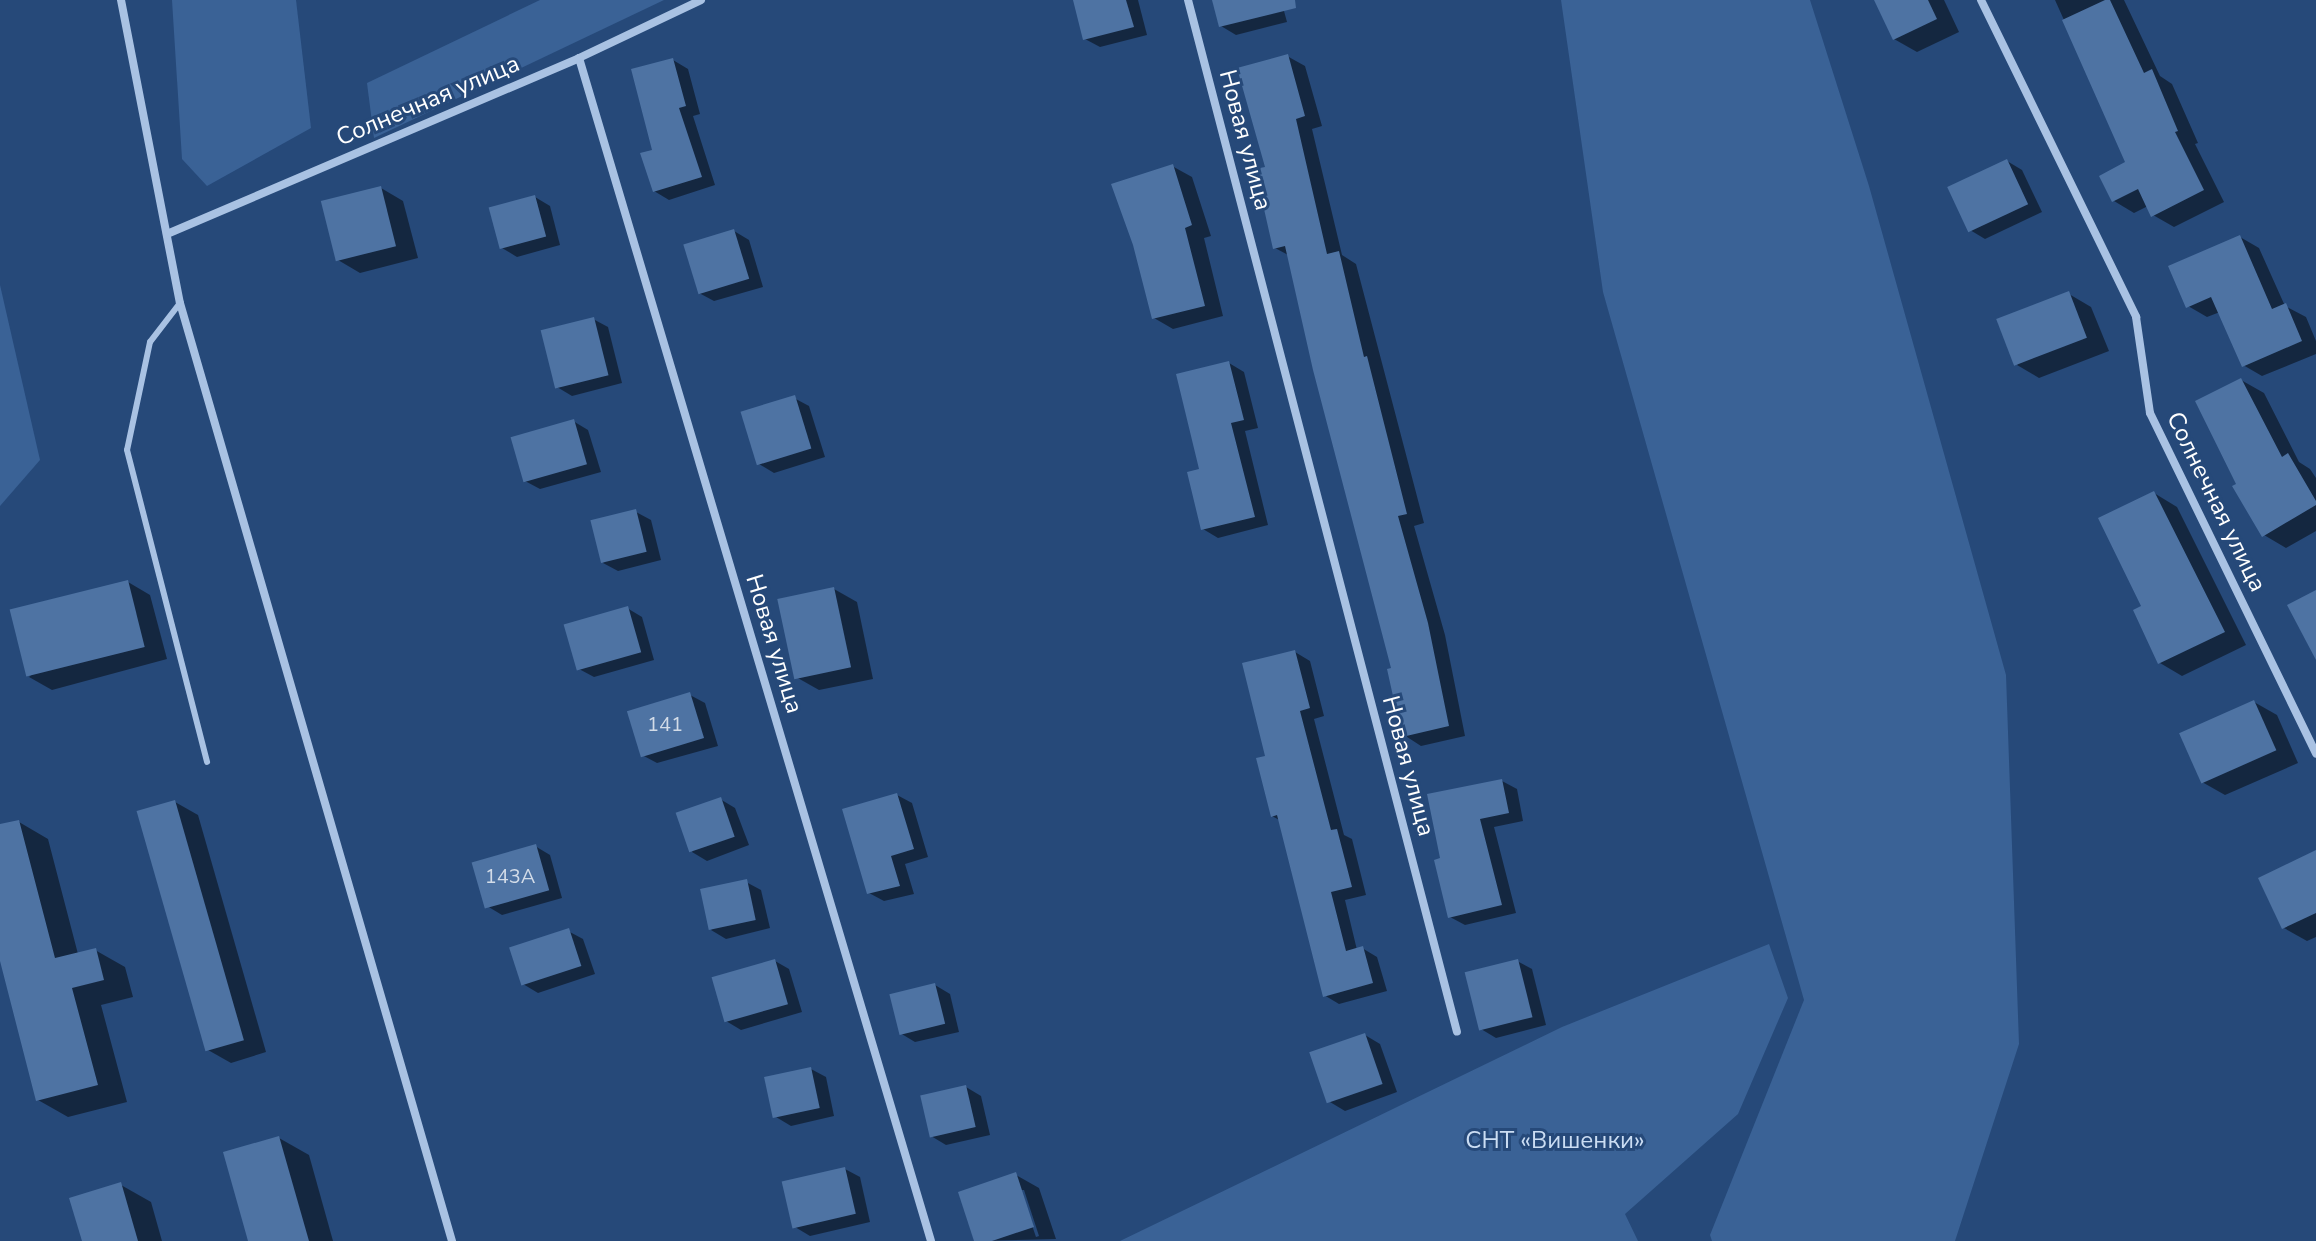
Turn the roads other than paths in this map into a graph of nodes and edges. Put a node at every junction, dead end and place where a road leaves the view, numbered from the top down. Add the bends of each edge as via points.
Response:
1 (121, 0) edge
2 (701, 0) edge
3 (1188, 0) edge
4 (1981, 0) edge
5 (579, 58) junction
6 (167, 234) junction
7 (180, 303) junction
8 (2316, 754) edge
9 (207, 762) dead end
10 (1457, 1032) dead end
11 (452, 1241) edge
12 (931, 1241) edge

1 - 6 street
2 - 5 street, Солнечная улица
3 - 10 street, Новая улица
4 - 8 street, Солнечная улица via 2136,317 2150,413
5 - 6 street, Солнечная улица
5 - 12 street, Новая улица
6 - 7 street
7 - 9 lane via 150,342 127,450
7 - 11 street

